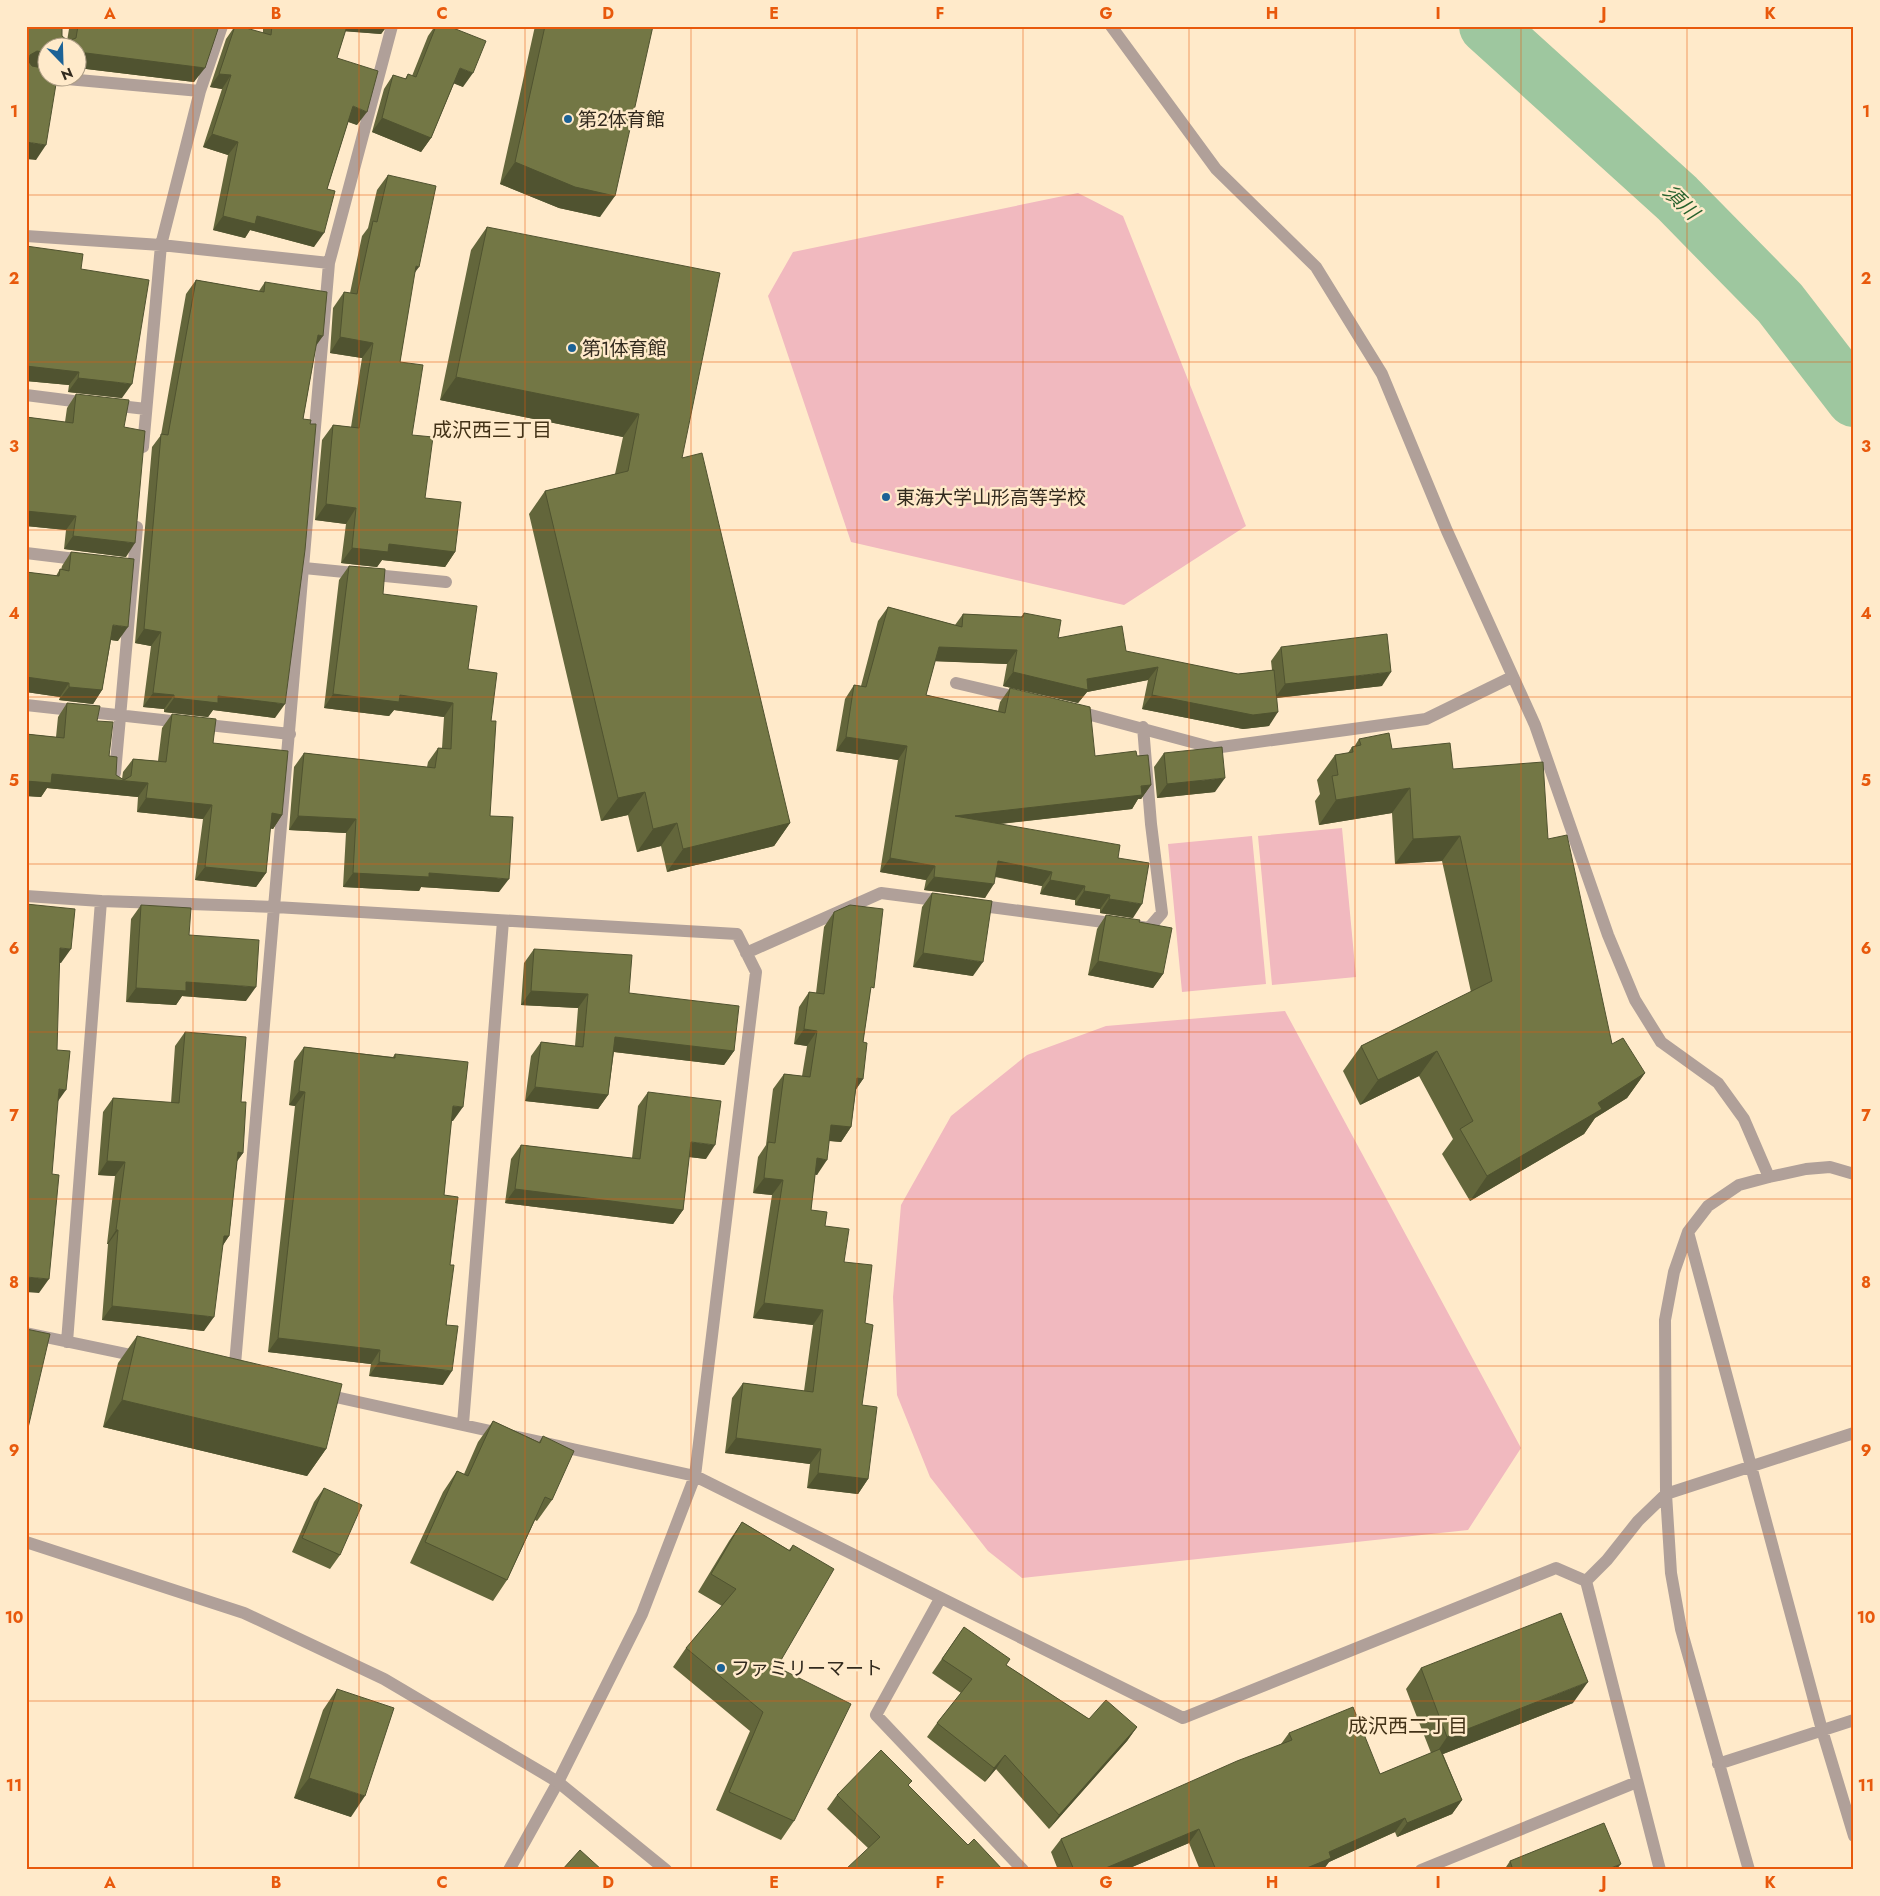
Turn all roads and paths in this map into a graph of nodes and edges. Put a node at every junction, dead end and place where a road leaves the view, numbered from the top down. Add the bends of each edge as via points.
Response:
1 (222, 26) edge
2 (392, 26) edge
3 (1111, 26) edge
4 (88, 81) edge
5 (200, 92) junction
6 (26, 236) edge
7 (161, 245) junction
8 (329, 263) junction
9 (26, 396) edge
10 (146, 409) junction
11 (142, 458) edge
12 (138, 517) edge
13 (26, 553) edge
14 (94, 561) edge
15 (304, 568) junction
16 (446, 582) dead end
17 (1512, 677) junction
18 (956, 683) dead end
19 (1031, 701) edge
20 (26, 705) edge
21 (1059, 707) edge
22 (121, 715) junction
23 (1143, 727) junction
24 (290, 734) junction
25 (114, 786) edge
26 (26, 896) edge
27 (101, 901) junction
28 (275, 907) junction
29 (503, 921) junction
30 (746, 953) junction
31 (1854, 1174) edge
32 (1769, 1177) junction
33 (1688, 1232) junction
34 (26, 1333) edge
35 (67, 1342) junction
36 (155, 1360) edge
37 (233, 1376) edge
38 (310, 1392) edge
39 (463, 1424) junction
40 (1854, 1433) edge
41 (1752, 1468) junction
42 (695, 1476) junction
43 (1666, 1494) junction
44 (26, 1542) edge
45 (1586, 1581) junction
46 (940, 1599) junction
47 (1854, 1720) edge
48 (1822, 1730) junction
49 (1718, 1764) junction
50 (558, 1782) junction
51 (1637, 1782) junction
52 (1854, 1836) edge
53 (509, 1870) edge
54 (666, 1870) edge
55 (1023, 1870) edge
56 (1421, 1870) edge
57 (1660, 1870) edge
58 (1749, 1870) edge

1 - 5 street
2 - 8 street
3 - 17 street via 1216,169 1316,267 1382,374
4 - 5 street
5 - 7 street
6 - 7 street
7 - 8 street
7 - 10 street
8 - 15 street
9 - 10 street
10 - 11 street
12 - 22 street via 129,565
13 - 14 street
15 - 16 street
15 - 24 street
17 - 23 street via 1426,719 1214,748
17 - 32 street via 1536,725 1608,935 1635,1000 1661,1042 1718,1083 1744,1119
18 - 19 street
20 - 22 street
21 - 23 street
22 - 24 street
22 - 25 street
23 - 30 street via 1162,913 1149,928 881,893
24 - 28 street
26 - 27 street
27 - 28 street
27 - 35 street
28 - 29 street
28 - 37 street
29 - 30 street via 737,934
29 - 39 street
30 - 42 street via 756,972
31 - 32 street via 1830,1168 1806,1169
32 - 33 street via 1739,1185 1708,1206
33 - 41 street
33 - 43 street via 1674,1272 1665,1320
34 - 35 street
35 - 36 street
38 - 39 street
39 - 42 street
40 - 41 street
41 - 43 street
41 - 48 street
42 - 46 street
42 - 50 street via 642,1614
43 - 45 street
43 - 49 street via 1671,1573 1681,1628
44 - 50 street via 244,1613 384,1680
45 - 46 street via 1556,1568 1183,1718
45 - 51 street
46 - 55 street via 876,1716
47 - 48 street
48 - 49 street
48 - 52 street
49 - 58 street
50 - 53 street
50 - 54 street
51 - 56 street
51 - 57 street

